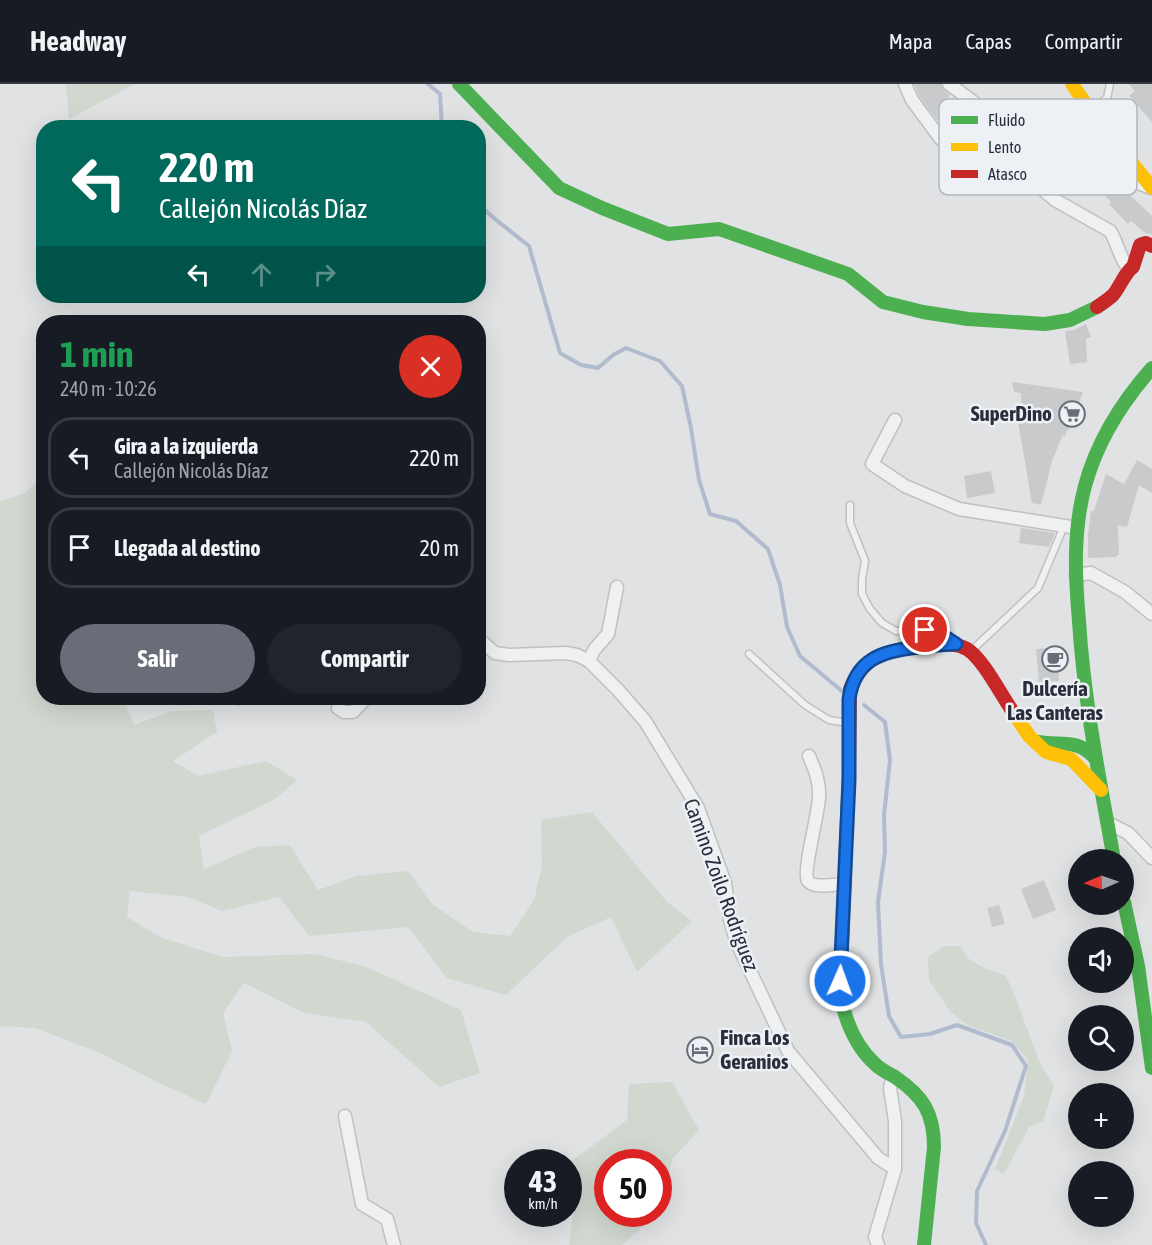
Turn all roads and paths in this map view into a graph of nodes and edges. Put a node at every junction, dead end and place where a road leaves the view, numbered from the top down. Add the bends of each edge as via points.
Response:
1 (459, 84) edge
2 (905, 84) edge
3 (949, 84) edge
4 (1072, 84) edge
5 (1110, 84) edge
6 (969, 99) edge
7 (1082, 99) edge
8 (1106, 99) edge
9 (939, 137) edge
10 (1137, 169) edge
11 (1137, 182) edge
12 (1152, 188) edge
13 (1049, 195) edge
14 (1152, 246) edge
15 (1129, 269) junction
16 (1152, 368) edge
17 (895, 420) dead end
18 (850, 505) dead end
19 (1071, 527) junction
20 (1076, 575) junction
21 (617, 587) dead end
22 (1152, 614) edge
23 (956, 644) junction
24 (486, 645) edge
25 (971, 651) junction
26 (749, 654) dead end
27 (589, 661) junction
28 (339, 705) edge
29 (360, 705) edge
30 (1089, 716) junction
31 (849, 723) junction
32 (1037, 742) junction
33 (1069, 742) junction
34 (1091, 748) junction
35 (809, 756) dead end
36 (1071, 759) junction
37 (1101, 790) junction
38 (1108, 823) junction
39 (1112, 849) edge
40 (1152, 858) edge
41 (844, 884) junction
42 (1127, 915) edge
43 (1152, 1068) edge
44 (894, 1076) junction
45 (345, 1116) dead end
46 (895, 1169) junction
47 (394, 1245) edge
48 (878, 1245) edge
49 (924, 1245) edge

1 - 15 main road via 559,188 668,234 719,230 848,274 882,302 968,319 1045,324 1070,320 1096,308 1112,296
2 - 9 street
3 - 6 street
4 - 7 main road
5 - 8 lane
10 - 12 main road
11 - 12 street
13 - 15 street via 1110,231
14 - 15 main road via 1140,245 1136,262
16 - 19 main road via 1107,432
17 - 19 street via 872,464 905,486 959,509
18 - 23 lane via 850,523 865,561 862,594 870,609 896,631 925,630
19 - 20 main road
19 - 25 lane via 1038,588
20 - 22 street via 1091,573 1125,592
20 - 30 main road
21 - 27 street via 608,634
23 - 25 main road
23 - 31 main road via 897,649 874,658 854,679
24 - 27 street, Camino Zoilo Rodríguez via 495,653 566,653
25 - 32 main road via 1023,728
26 - 31 lane via 805,705 829,720
27 - 46 street, Camino Zoilo Rodríguez via 645,721 698,808 724,883 736,941 788,1051 878,1158
28 - 29 street via 344,712 353,712
30 - 33 main road
30 - 34 main road
31 - 41 main road
32 - 33 main road
32 - 36 main road via 1046,752
33 - 34 main road
34 - 36 main road
34 - 37 main road
35 - 41 street via 817,775 819,797 807,880 815,885
36 - 37 main road
37 - 38 main road
38 - 39 main road
38 - 40 street via 1128,833
41 - 44 main road via 840,981 843,1011 870,1058
42 - 43 main road
44 - 46 street via 890,1088
44 - 49 main road via 921,1099 935,1133
45 - 47 street via 362,1204 387,1219
46 - 48 street via 875,1237

